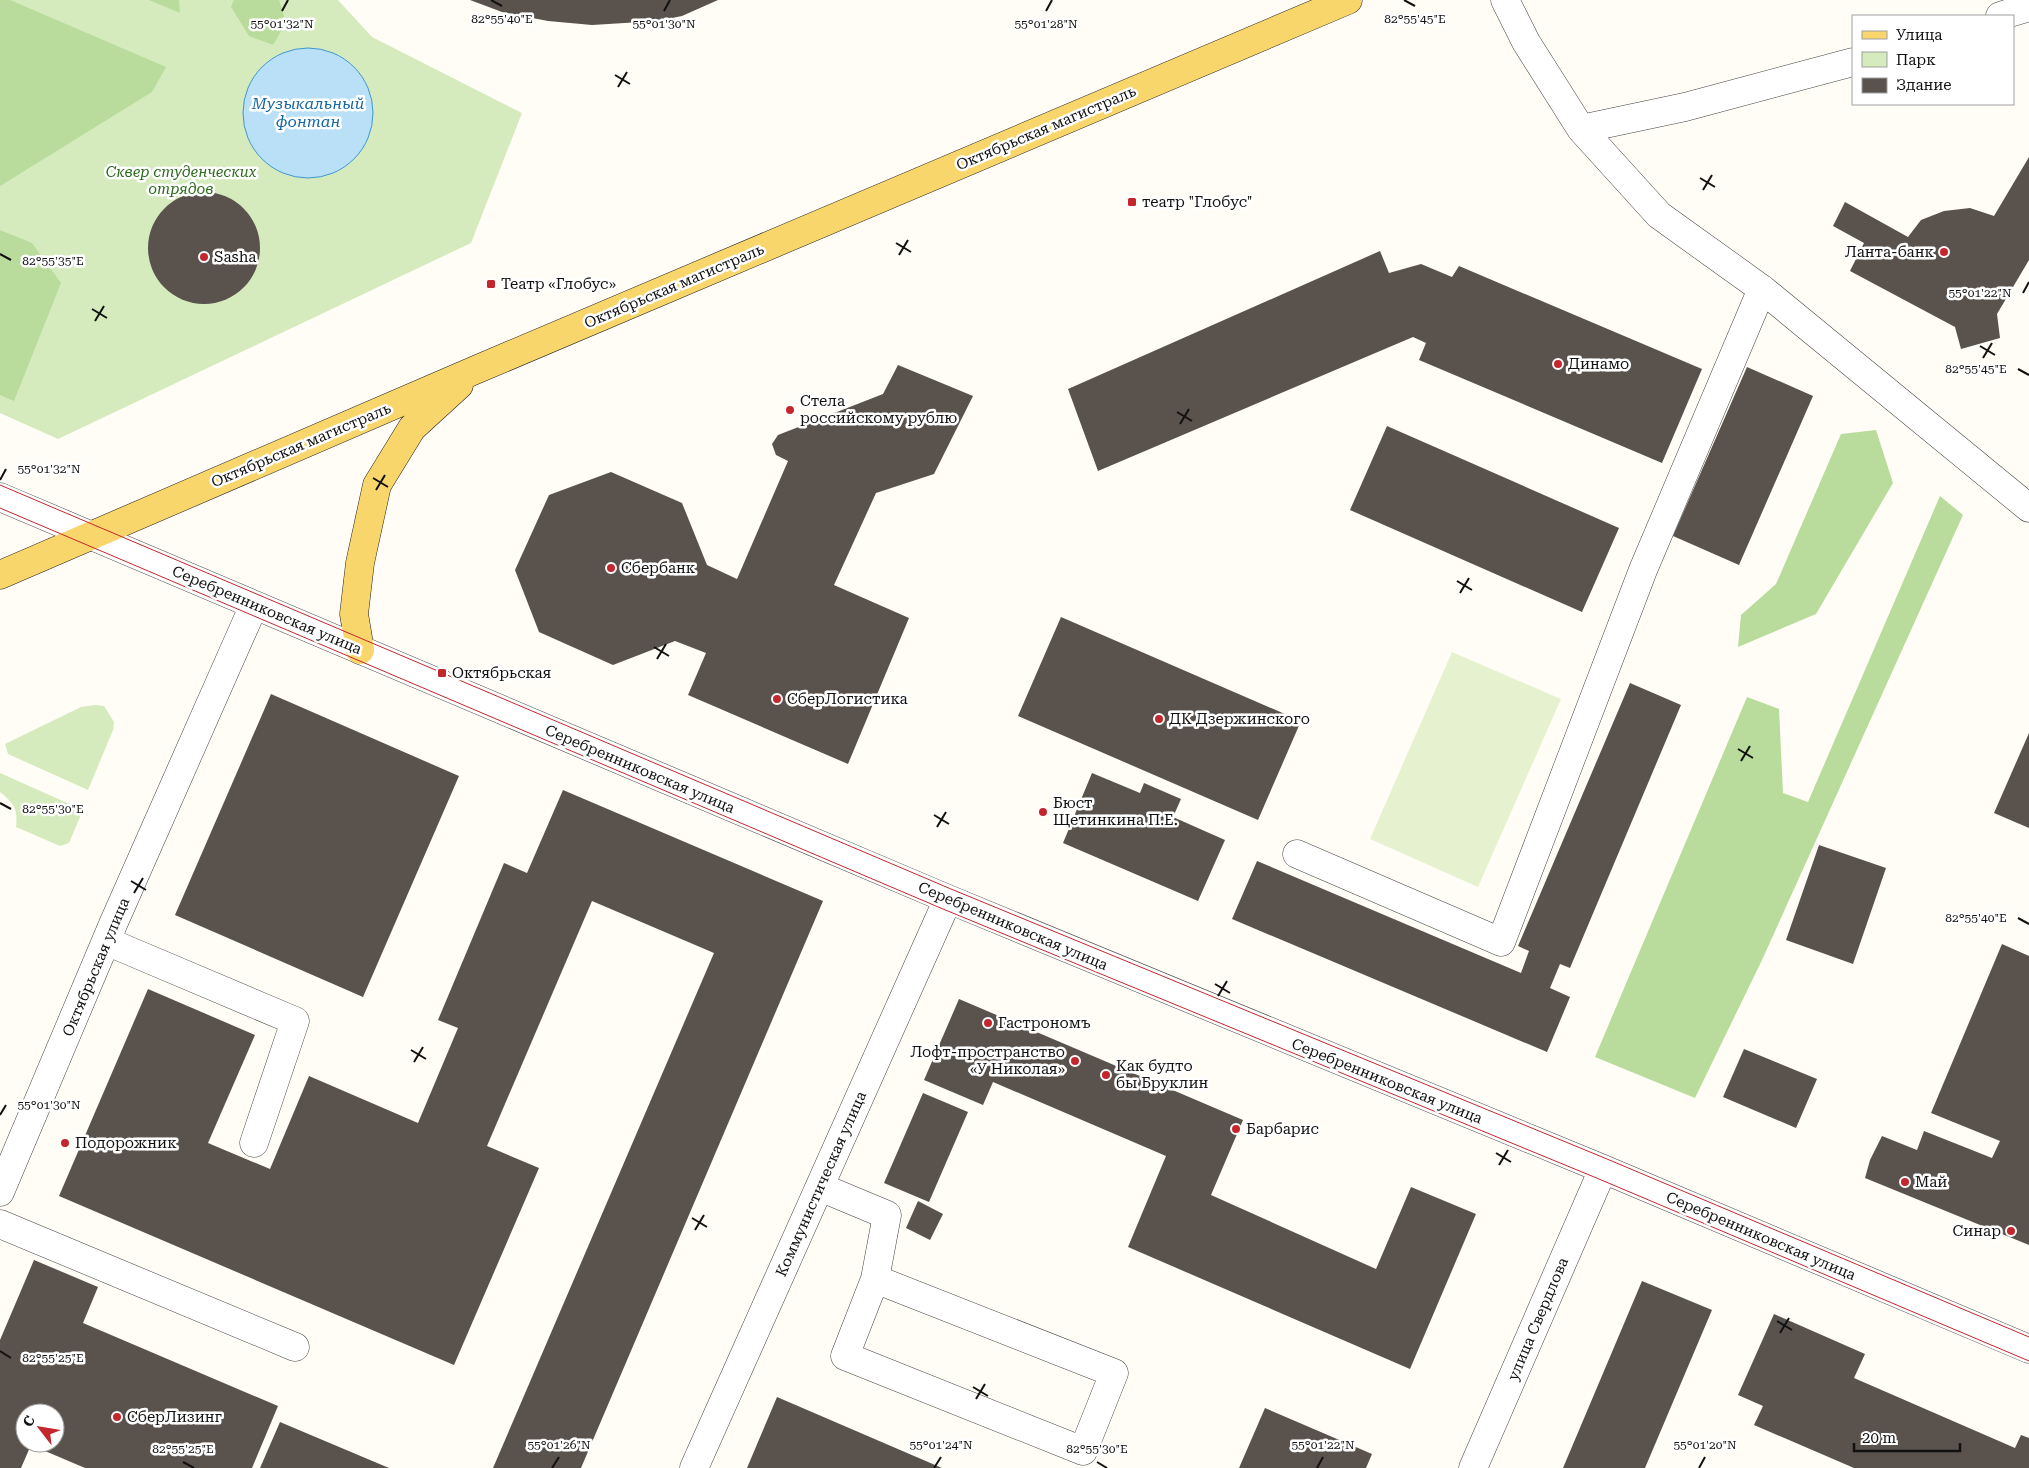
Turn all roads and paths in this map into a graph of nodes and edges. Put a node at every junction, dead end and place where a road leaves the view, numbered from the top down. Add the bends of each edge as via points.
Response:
1 (1348, 0) edge
2 (1505, 0) edge
3 (2028, 8) edge
4 (2004, 15) edge
5 (1852, 62) edge
6 (1580, 129) junction
7 (1762, 288) junction
8 (473, 371) junction
9 (0, 496) edge
10 (2029, 508) edge
11 (92, 535) junction
12 (0, 575) edge
13 (254, 605) junction
14 (360, 650) junction
15 (1297, 854) dead end
16 (948, 899) junction
17 (106, 941) junction
18 (254, 1143) dead end
19 (1603, 1169) junction
20 (820, 1186) junction
21 (0, 1190) edge
22 (0, 1224) edge
23 (876, 1279) junction
24 (295, 1348) dead end
25 (2029, 1349) edge
26 (694, 1468) edge
27 (1473, 1468) edge

1 - 8 main road, Октябрьская магистраль
2 - 6 street via 1526,42
3 - 4 street
5 - 6 street via 1685,107
6 - 7 street via 1659,214
7 - 10 street
7 - 15 street via 1643,570 1501,942
8 - 11 main road, Октябрьская магистраль
8 - 14 main road via 412,428 377,485 360,563 354,614
9 - 11 street, Серебренниковская улица
11 - 12 main road, Октябрьская магистраль
11 - 13 street, Серебренниковская улица
13 - 14 street, Серебренниковская улица
13 - 17 street, Октябрьская улица
14 - 16 street, Серебренниковская улица
16 - 19 street, Серебренниковская улица
16 - 20 street, Коммунистическая улица
17 - 18 street via 295,1021
17 - 21 street, Октябрьская улица
19 - 25 street, Серебренниковская улица
19 - 27 street, улица Свердлова
20 - 23 street via 887,1216
20 - 26 street, Коммунистическая улица
22 - 24 street
23 - 23 street via 845,1356 1083,1451 1114,1373

